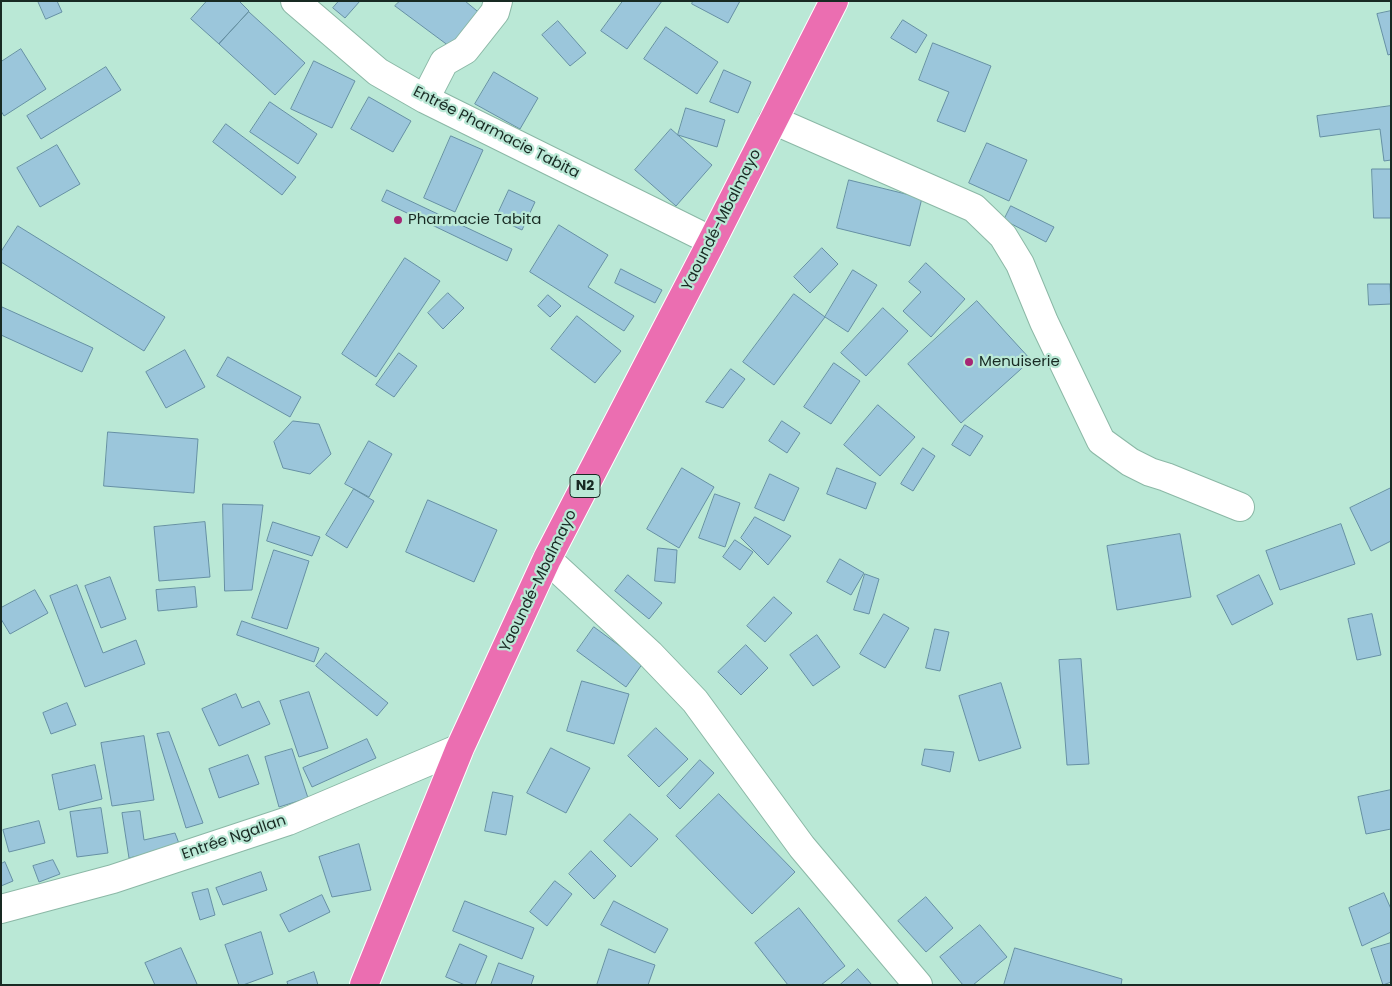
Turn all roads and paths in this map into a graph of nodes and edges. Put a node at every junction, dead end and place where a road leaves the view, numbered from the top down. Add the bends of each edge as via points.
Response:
1 (295, 1) edge
2 (498, 1) edge
3 (834, 1) edge
4 (425, 99) junction
5 (773, 120) junction
6 (712, 241) junction
7 (1240, 507) dead end
8 (547, 559) junction
9 (460, 748) junction
10 (1, 909) edge
11 (364, 985) edge
12 (918, 985) edge

1 - 4 street, Entrée Pharmacie Tabita via 378,72
2 - 4 street via 495,12 465,50 444,62
3 - 5 highway, Yaoundé-Mbalmayo / N2
4 - 6 street, Entrée Pharmacie Tabita
5 - 6 highway, Yaoundé-Mbalmayo / N2
5 - 7 street via 974,208 1003,236 1020,264 1100,441 1150,472
6 - 8 highway, Yaoundé-Mbalmayo / N2
8 - 9 highway, Yaoundé-Mbalmayo / N2
8 - 12 street via 650,654 695,701 802,847
9 - 10 street, Entrée Ngallan via 288,821 113,879
9 - 11 highway, Yaoundé-Mbalmayo / N2

